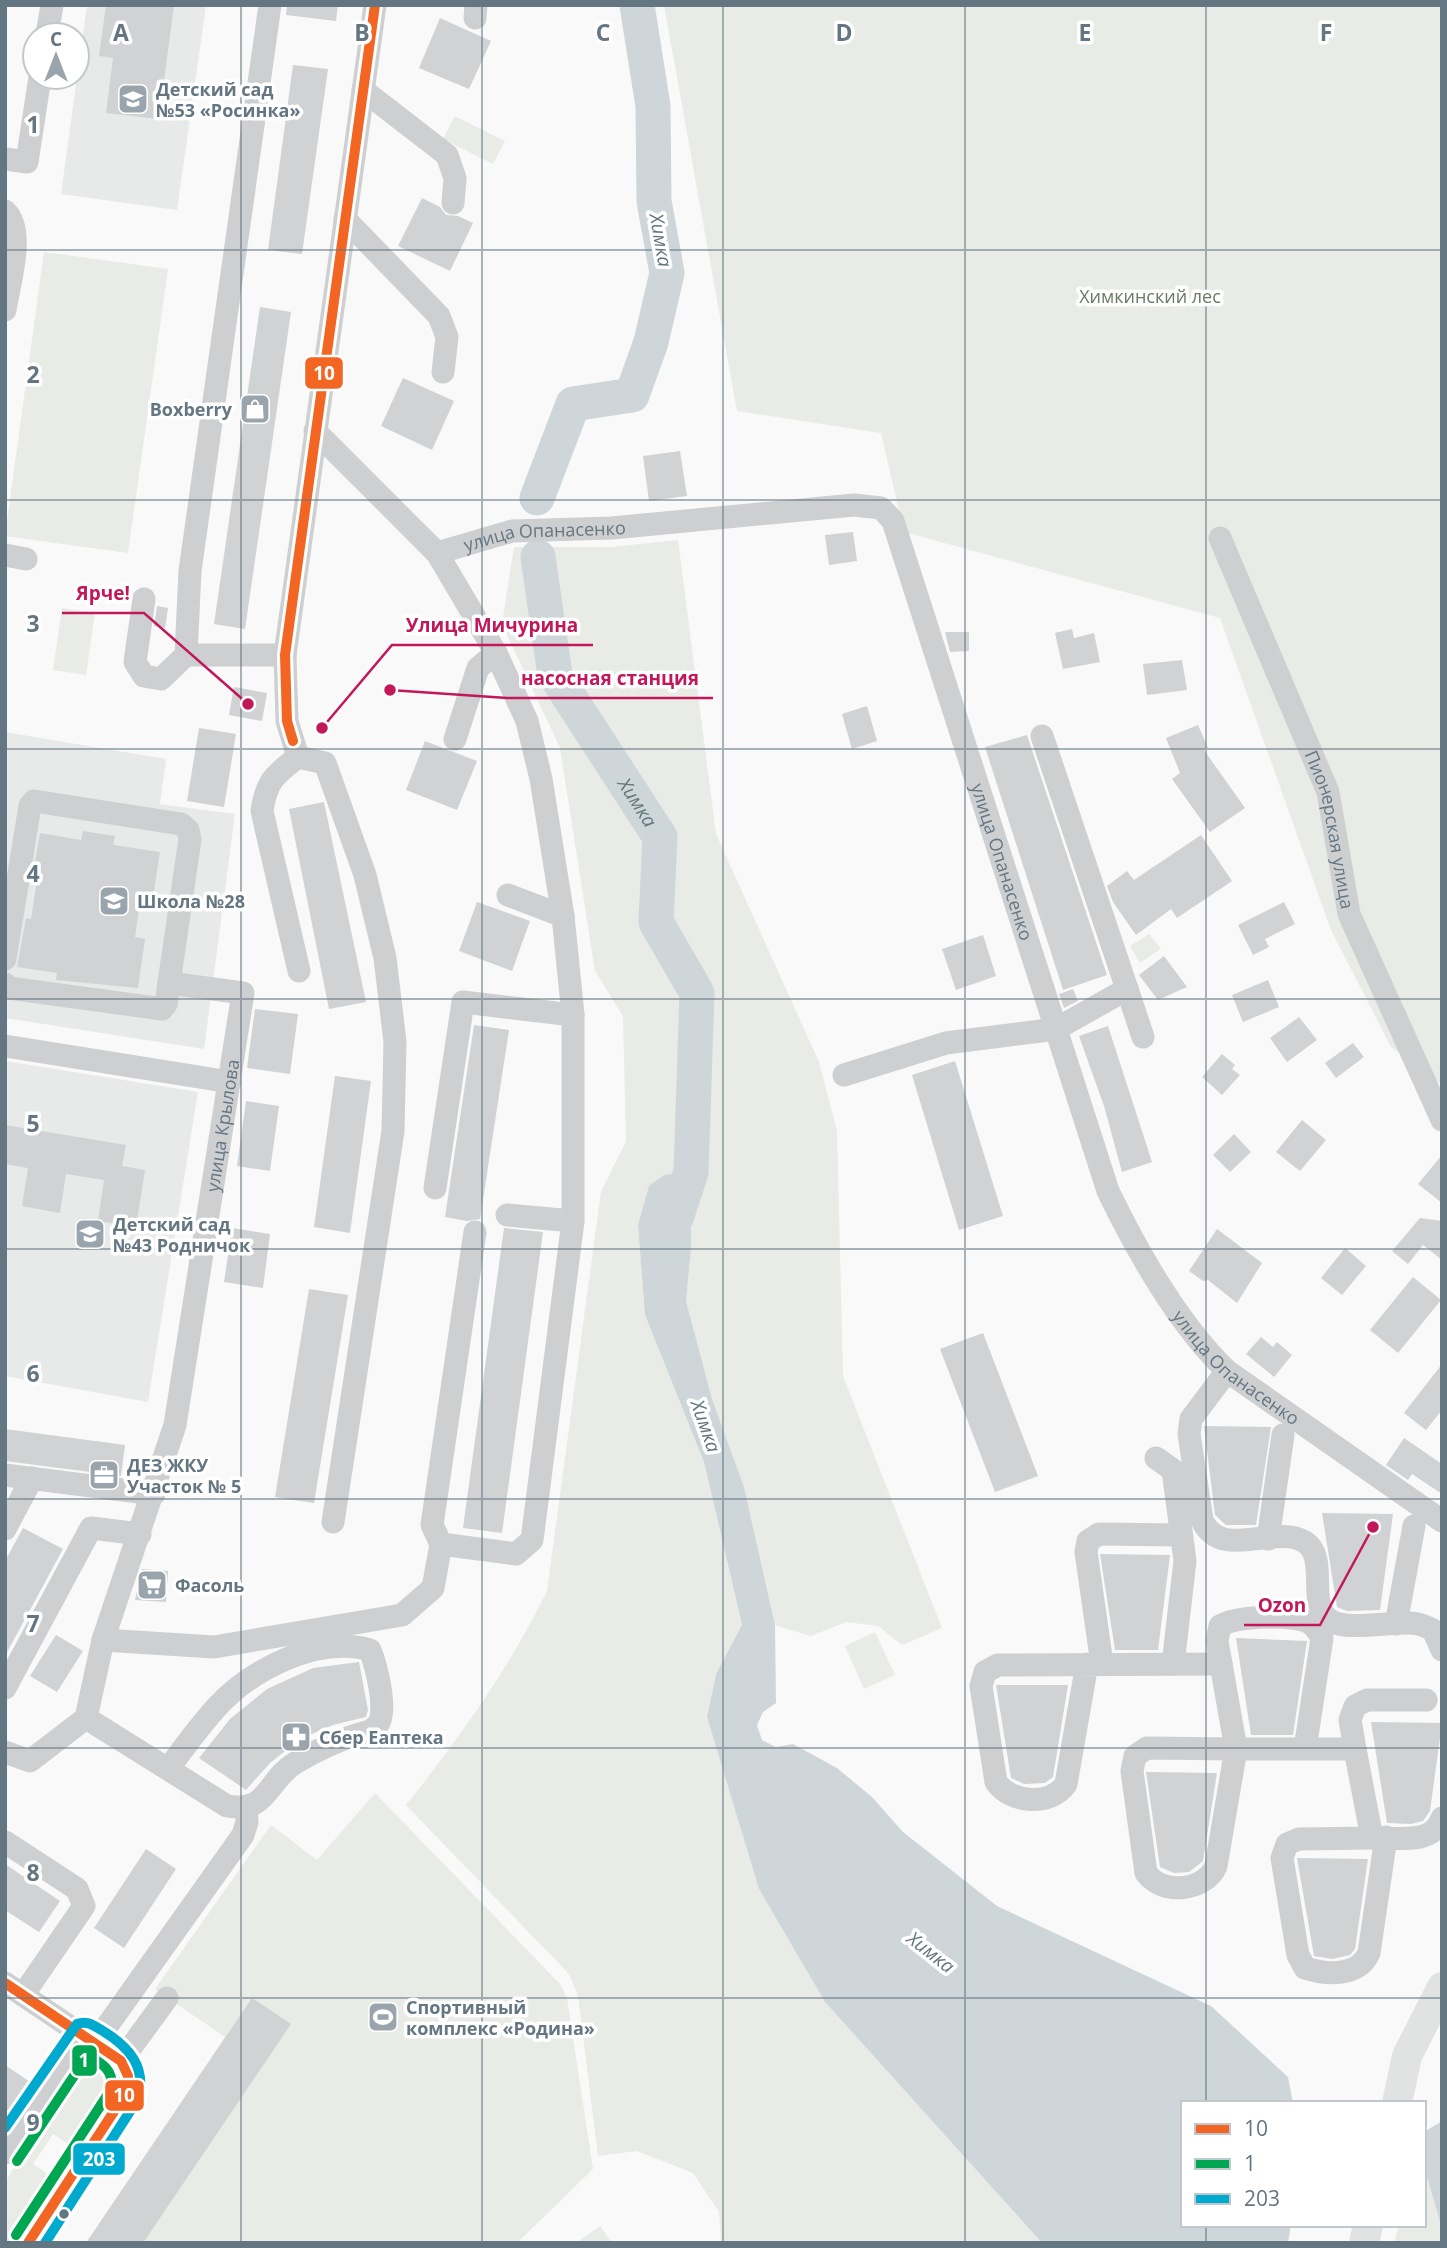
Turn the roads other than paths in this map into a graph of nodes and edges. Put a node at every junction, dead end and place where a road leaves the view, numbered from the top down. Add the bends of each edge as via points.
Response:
1 (270, 5) edge
2 (375, 5) edge
3 (363, 90) junction
4 (36, 91) edge
5 (16, 160) edge
6 (453, 203) dead end
7 (5, 211) edge
8 (345, 219) junction
9 (5, 310) edge
10 (443, 372) dead end
11 (315, 431) junction
12 (1220, 538) dead end
13 (437, 553) junction
14 (144, 599) dead end
15 (496, 653) junction
16 (186, 655) junction
17 (285, 655) junction
18 (1042, 736) dead end
19 (455, 739) dead end
20 (298, 757) junction
21 (508, 895) dead end
22 (563, 916) junction
23 (5, 959) edge
24 (299, 971) dead end
25 (169, 983) junction
26 (5, 984) edge
27 (1127, 989) junction
28 (573, 1015) junction
29 (1056, 1029) junction
30 (1143, 1037) dead end
31 (5, 1046) edge
32 (844, 1075) dead end
33 (230, 1082) junction
34 (1442, 1120) edge
35 (435, 1188) dead end
36 (507, 1215) dead end
37 (573, 1221) junction
38 (475, 1232) dead end
39 (1227, 1371) junction
40 (1283, 1435) dead end
41 (1156, 1458) dead end
42 (5, 1475) edge
43 (32, 1478) junction
44 (154, 1494) junction
45 (1442, 1521) edge
46 (333, 1522) dead end
47 (1414, 1526) dead end
48 (5, 1529) edge
49 (140, 1534) junction
50 (1181, 1535) junction
51 (1268, 1539) junction
52 (442, 1544) junction
53 (1396, 1624) junction
54 (103, 1640) junction
55 (1442, 1650) edge
56 (1094, 1664) junction
57 (1173, 1664) junction
58 (1221, 1664) junction
59 (5, 1688) edge
60 (1426, 1700) dead end
61 (86, 1718) junction
62 (1236, 1749) junction
63 (1305, 1749) junction
64 (1355, 1749) junction
65 (5, 1752) edge
66 (168, 1769) junction
67 (246, 1809) junction
68 (1442, 1818) edge
69 (1379, 1837) junction
70 (5, 1842) edge
71 (1442, 1987) edge
72 (14, 1989) edge
73 (167, 1998) dead end
74 (89, 2040) junction
75 (121, 2061) junction
76 (1396, 2101) edge
77 (5, 2153) edge
78 (28, 2243) edge

1 - 16 street via 190,571
2 - 3 street
3 - 6 street via 447,155 455,178
3 - 8 street
4 - 5 street
7 - 9 street via 16,234
8 - 10 street via 439,316 447,337
8 - 11 street
11 - 13 street
11 - 17 street
12 - 34 street, Пионерская улица via 1328,792 1349,914
13 - 15 street
13 - 29 street, улица Опанасенко via 512,531 612,528 854,505 881,508 893,521
14 - 16 street via 135,662 144,676 161,679
15 - 19 street via 478,668
15 - 22 street via 530,732
16 - 17 street
17 - 20 street via 287,721
18 - 27 street
20 - 24 street via 265,788 262,811
20 - 46 street via 326,763 365,875 385,958 396,1042 393,1130
21 - 22 street
22 - 28 street
23 - 25 street via 30,806 41,800 181,824 188,830
25 - 26 street via 166,1004 156,1010
25 - 33 street, улица Крылова via 243,993
27 - 29 street
27 - 30 street
28 - 35 street via 463,1002
28 - 37 street
29 - 32 street via 946,1043
29 - 39 street, улица Опанасенко via 1108,1191 1121,1218 1168,1296 1209,1354
31 - 33 street
33 - 44 street, улица Крылова via 175,1425
36 - 37 street
37 - 52 street via 532,1540 516,1555
38 - 52 street via 432,1525
39 - 45 street, улица Опанасенко
39 - 51 street via 1191,1419 1189,1434 1202,1520 1207,1532 1220,1539
40 - 51 street
41 - 50 street via 1173,1470
42 - 43 street
43 - 44 street
43 - 48 street
44 - 49 street, улица Крылова
47 - 53 street
49 - 54 street, улица Крылова
49 - 59 street via 91,1528
50 - 56 street via 1099,1534 1088,1541
50 - 57 street via 1185,1561
51 - 53 street via 1306,1542 1314,1552 1321,1607 1328,1619 1340,1624
52 - 54 street via 433,1588 401,1615 214,1647
53 - 55 street via 1418,1624 1433,1630
54 - 61 street, улица Крылова
56 - 56 street via 998,1665 985,1672 981,1686 996,1782 1003,1793 1015,1798 1050,1798 1060,1793 1066,1784
56 - 57 street
57 - 58 street
58 - 62 street
58 - 63 street via 1220,1626 1232,1619 1303,1620 1315,1626 1322,1638
60 - 64 street via 1367,1700 1355,1706 1350,1720
61 - 65 street via 30,1761
61 - 66 street
62 - 62 street via 1216,1867 1210,1879 1199,1886 1153,1883 1146,1873 1132,1771 1135,1756 1147,1748
62 - 63 street
63 - 64 street
64 - 69 street
66 - 67 street via 227,1806
66 - 67 street via 216,1708 256,1674 311,1650 356,1646 370,1650 382,1711 380,1723 371,1731 330,1742 289,1767 259,1802
67 - 74 street via 243,1835
68 - 69 street via 1437,1831 1427,1837
69 - 69 street via 1369,1953 1364,1964 1352,1971 1305,1968 1298,1955 1282,1858 1287,1844 1299,1839
70 - 72 street via 77,1889 84,1906
71 - 76 main road via 1407,2056
72 - 74 street
73 - 75 street
74 - 75 street
74 - 77 street
75 - 78 street via 128,2076 126,2093

